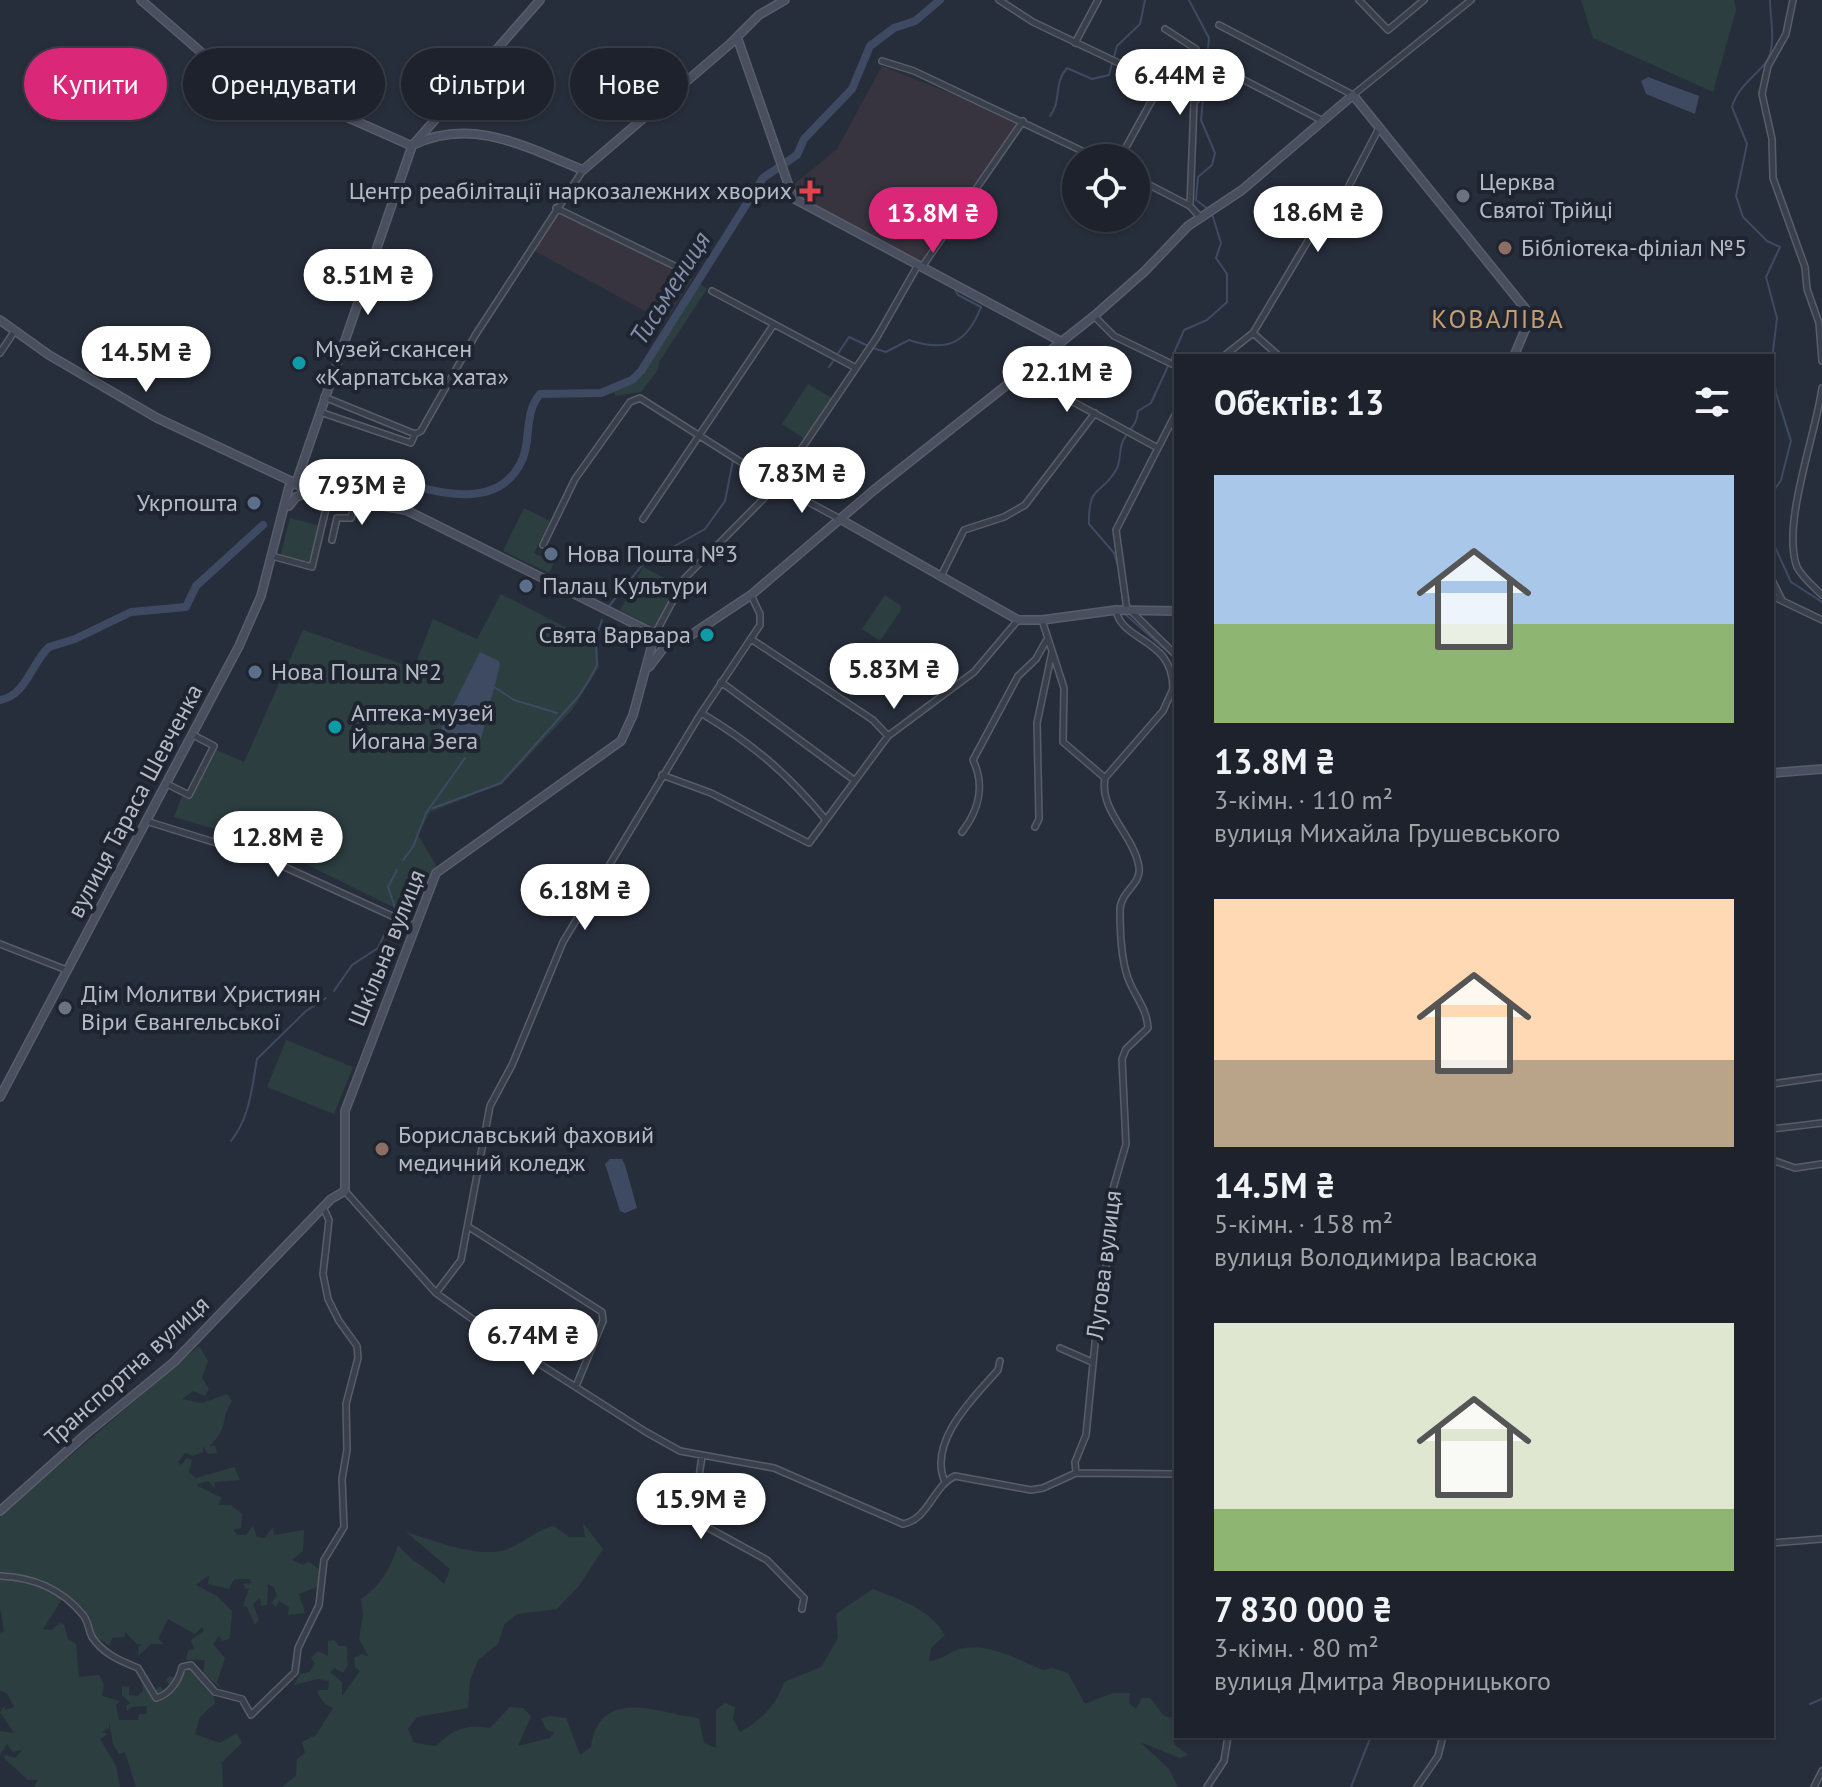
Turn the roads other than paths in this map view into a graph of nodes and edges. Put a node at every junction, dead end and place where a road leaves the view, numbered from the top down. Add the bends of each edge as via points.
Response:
1 (141, 0) edge
2 (540, 0) edge
3 (785, 0) edge
4 (999, 0) edge
5 (1098, 0) edge
6 (1359, 0) edge
7 (1424, 0) edge
8 (1793, 0) edge
9 (1466, 1) edge
10 (1219, 25) dead end
11 (1165, 29) dead end
12 (737, 37) junction
13 (1075, 43) junction
14 (496, 48) edge
15 (882, 61) dead end
16 (1215, 65) dead end
17 (1162, 82) junction
18 (1353, 95) junction
19 (1196, 100) junction
20 (431, 120) joint
21 (1023, 121) junction
22 (1323, 121) junction
23 (1380, 126) junction
24 (441, 135) junction
25 (1069, 144) edge
26 (1128, 144) edge
27 (412, 146) junction
28 (583, 170) junction
29 (1150, 185) edge
30 (1190, 206) junction
31 (556, 208) junction
32 (1206, 212) junction
33 (920, 266) junction
34 (689, 273) dead end
35 (712, 291) dead end
36 (1094, 316) junction
37 (0, 320) edge
38 (774, 324) junction
39 (14, 332) junction
40 (1253, 333) junction
41 (1062, 342) junction
42 (0, 353) edge
43 (1227, 354) edge
44 (1277, 354) edge
45 (1515, 354) edge
46 (1822, 361) edge
47 (1174, 365) edge
48 (856, 368) junction
49 (1021, 373) junction
50 (1822, 388) edge
51 (324, 397) junction
52 (319, 411) junction
53 (1095, 413) junction
54 (1174, 416) edge
55 (415, 434) junction
56 (699, 434) junction
57 (1156, 447) junction
58 (777, 485) junction
59 (295, 487) junction
60 (329, 496) junction
61 (355, 500) junction
62 (643, 519) dead end
63 (840, 519) junction
64 (332, 540) dead end
65 (543, 545) dead end
66 (272, 556) junction
67 (942, 574) junction
68 (1774, 584) edge
69 (751, 595) junction
70 (1822, 595) edge
71 (1774, 597) edge
72 (1783, 601) junction
73 (1124, 610) junction
74 (1174, 611) edge
75 (1018, 620) junction
76 (1042, 620) junction
77 (1822, 620) edge
78 (655, 634) junction
79 (751, 639) junction
80 (669, 641) junction
81 (1046, 641) junction
82 (1052, 651) junction
83 (1174, 653) edge
84 (648, 669) junction
85 (721, 682) junction
86 (701, 713) junction
87 (193, 735) junction
88 (888, 736) junction
89 (1822, 769) edge
90 (1774, 773) edge
91 (662, 775) junction
92 (1105, 778) junction
93 (854, 780) junction
94 (167, 784) junction
95 (146, 821) junction
96 (827, 821) junction
97 (1035, 827) dead end
98 (962, 832) dead end
99 (414, 926) junction
100 (0, 944) edge
101 (64, 969) dead end
102 (1822, 1077) edge
103 (1774, 1084) edge
104 (0, 1097) edge
105 (1822, 1123) edge
106 (1774, 1129) edge
107 (1774, 1161) edge
108 (1822, 1164) edge
109 (345, 1191) junction
110 (323, 1207) junction
111 (469, 1227) junction
112 (436, 1293) junction
113 (1060, 1348) dead end
114 (1000, 1361) dead end
115 (1092, 1362) junction
116 (576, 1386) junction
117 (702, 1456) junction
118 (1076, 1473) junction
119 (1174, 1474) edge
120 (945, 1482) junction
121 (0, 1511) edge
122 (1822, 1539) edge
123 (1774, 1543) edge
124 (0, 1576) edge
125 (802, 1609) dead end
126 (1228, 1738) edge
127 (1442, 1738) edge
128 (1822, 1771) edge
129 (1207, 1787) edge
130 (1417, 1787) edge
131 (1814, 1787) edge

1 - 27 street via 202,53
2 - 14 street
3 - 12 street
4 - 13 street
5 - 13 street
6 - 7 street via 1388,30
8 - 46 street via 1786,34 1768,66 1762,94 1772,139 1773,178 1805,267
9 - 18 street
10 - 18 street
11 - 19 street via 1196,49
12 - 28 street
12 - 33 street via 799,204
13 - 17 street
15 - 21 street
16 - 22 street
17 - 19 street
17 - 26 street
18 - 22 street
18 - 23 street
19 - 30 street
20 - 24 street
20 - 27 street
21 - 25 street
21 - 33 street
22 - 32 street via 1242,190
23 - 40 street via 1339,205 1309,239
23 - 45 street via 1528,312
24 - 27 street
24 - 28 street via 524,143
27 - 51 street
28 - 31 street
29 - 30 street
30 - 32 street
31 - 34 street
31 - 55 street
32 - 36 street
33 - 41 street
33 - 48 street
35 - 38 street
36 - 41 street
36 - 47 street via 1114,336
37 - 39 street
38 - 48 street
38 - 56 street
39 - 42 street
39 - 59 street via 157,418
40 - 43 street
40 - 44 street
41 - 49 street
48 - 58 street
49 - 53 street
49 - 63 street
50 - 70 street via 1798,500 1794,549 1797,567
51 - 52 street
51 - 55 street
52 - 55 street via 402,442 411,443
52 - 59 street
53 - 57 street
53 - 67 street via 1025,505 964,530
54 - 57 street
56 - 58 street
56 - 62 street
56 - 65 street via 640,398 630,402 575,479
57 - 73 street via 1115,537
58 - 63 street
58 - 78 street via 685,578
59 - 60 street
59 - 66 street, вулиця Тараса Шевченка
60 - 61 street
60 - 66 street via 312,567
61 - 64 street via 351,518 337,518
61 - 78 street via 425,518
63 - 67 street
63 - 69 street
66 - 87 street, вулиця Тараса Шевченка via 251,621
67 - 75 street
68 - 72 street
69 - 79 street via 761,619
69 - 80 street via 688,637
71 - 72 street
72 - 77 street
73 - 74 street
73 - 76 street
73 - 83 street
73 - 92 street via 1117,618 1163,656 1173,689 1163,711
75 - 76 street
75 - 88 street via 974,672
76 - 81 street
78 - 80 street
78 - 84 street, Шкільна вулиця
79 - 85 street
79 - 88 street via 873,720
80 - 84 street, Шкільна вулиця
81 - 82 street
81 - 98 street via 1018,676 973,760 981,774 979,792 973,817
82 - 92 street via 1064,688 1063,742
82 - 97 street via 1037,723
84 - 99 street, Шкільна вулиця via 621,741 445,864 431,883
85 - 86 street
85 - 93 street
86 - 91 street
86 - 96 street via 791,777
87 - 94 street, вулиця Тараса Шевченка
87 - 94 street via 214,746 189,795
88 - 93 street
89 - 90 street
91 - 96 street via 711,793 806,843
91 - 111 street via 564,940 490,1106
92 - 115 street, Лугова вулиця via 1105,800 1139,866 1138,879 1123,896 1120,911 1127,975 1148,1028 1122,1059 1127,1138 1108,1206 1112,1236
93 - 96 street
94 - 95 street, вулиця Тараса Шевченка
95 - 99 street via 265,858
95 - 104 street, вулиця Тараса Шевченка
99 - 109 street, Шкільна вулиця via 345,1111
100 - 101 street
102 - 103 street
105 - 106 street
107 - 108 street via 1795,1168
109 - 110 street, Транспортна вулиця
109 - 112 street
110 - 121 street, Транспортна вулиця via 174,1362
110 - 124 street via 329,1220 323,1274 328,1299 357,1346 358,1358 346,1404 344,1527 324,1560 319,1605 298,1648 295,1672 251,1715 242,1699 215,1692 191,1665 182,1667 179,1680 165,1694 151,1696 144,1674 98,1643 85,1617 68,1601 39,1581
111 - 112 street via 458,1267
111 - 116 street via 602,1312
112 - 116 street
113 - 115 street
114 - 120 street via 956,1417 947,1439
115 - 118 street, Лугова вулиця via 1086,1435
116 - 117 street via 680,1451
117 - 120 street via 774,1468 896,1523 916,1519
117 - 125 street via 683,1514 767,1560 804,1598
118 - 119 street
118 - 120 street via 1031,1490 965,1476
122 - 123 street
126 - 129 street via 1224,1761
127 - 130 street via 1438,1756
128 - 131 street

